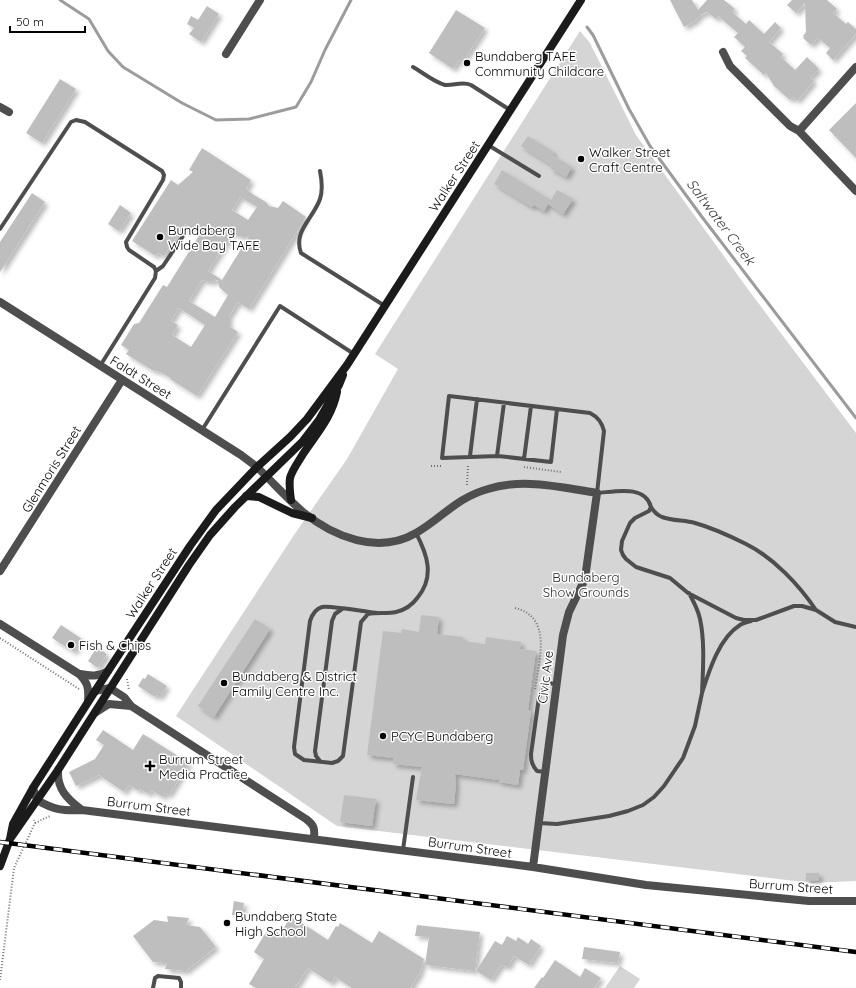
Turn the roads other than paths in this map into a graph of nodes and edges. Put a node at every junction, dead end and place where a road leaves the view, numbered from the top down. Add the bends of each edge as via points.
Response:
1 (260, 0) edge
2 (581, 0) edge
3 (723, 52) dead end
4 (226, 54) dead end
5 (413, 67) dead end
6 (856, 67) edge
7 (0, 107) edge
8 (510, 110) junction
9 (9, 112) dead end
10 (799, 131) junction
11 (488, 145) junction
12 (320, 171) dead end
13 (539, 176) dead end
14 (856, 191) edge
15 (0, 229) edge
16 (185, 233) dead end
17 (156, 271) junction
18 (0, 302) edge
19 (384, 306) junction
20 (354, 354) junction
21 (100, 366) junction
22 (347, 366) junction
23 (122, 380) junction
24 (339, 385) junction
25 (477, 399) junction
26 (504, 402) junction
27 (531, 406) junction
28 (557, 409) junction
29 (202, 430) junction
30 (470, 456) junction
31 (496, 456) junction
32 (524, 459) junction
33 (257, 467) junction
34 (266, 476) junction
35 (596, 493) junction
36 (246, 496) junction
37 (291, 500) junction
38 (651, 507) junction
39 (312, 518) junction
40 (416, 533) junction
41 (0, 572) edge
42 (688, 592) junction
43 (347, 609) junction
44 (816, 610) junction
45 (377, 613) junction
46 (756, 620) junction
47 (0, 624) edge
48 (856, 627) edge
49 (108, 671) junction
50 (79, 674) junction
51 (556, 684) junction
52 (110, 688) junction
53 (95, 691) junction
54 (702, 693) junction
55 (88, 701) junction
56 (131, 706) junction
57 (94, 713) junction
58 (324, 762) junction
59 (58, 770) junction
60 (545, 772) junction
61 (413, 777) dead end
62 (33, 788) junction
63 (37, 800) junction
64 (82, 810) junction
65 (539, 823) junction
66 (10, 839) junction
67 (314, 839) junction
68 (403, 850) junction
69 (0, 866) edge
70 (533, 868) junction
71 (856, 902) edge
72 (153, 988) edge
73 (181, 988) edge

1 - 4 street
2 - 8 main road, Walker Street
3 - 10 street via 730,66 790,126
5 - 8 lane via 441,84 467,84
6 - 10 street
7 - 9 street
8 - 11 main road, Walker Street
10 - 14 street
11 - 13 lane
11 - 19 main road, Walker Street
12 - 19 lane via 322,192 318,205 300,233 298,244 301,253
15 - 17 lane via 68,125 81,120 162,171 164,175 126,242 129,250 152,264
16 - 17 lane via 163,266
17 - 21 lane via 154,282
18 - 21 street, Faldt Street
19 - 20 main road, Walker Street
20 - 22 main road, Walker Street
20 - 29 lane via 280,306
21 - 23 street, Faldt Street
22 - 24 main road, Walker Street
22 - 33 main road, Walker Street via 290,437
23 - 29 street, Faldt Street
23 - 41 street, Glenmoris Street
24 - 34 main road, Walker Street via 319,420 303,441
24 - 37 main road via 335,405 291,475
25 - 26 lane
25 - 30 lane
25 - 30 lane via 449,396 442,458
26 - 27 lane
26 - 31 lane
27 - 28 lane
27 - 32 lane
28 - 32 lane via 551,462
28 - 35 lane via 590,413 598,418 603,426
29 - 33 street, Faldt Street
30 - 31 lane
31 - 32 lane
33 - 34 street, Faldt Street
33 - 49 main road, Walker Street via 216,510
34 - 36 main road, Walker Street
34 - 37 street, Faldt Street
35 - 38 lane via 637,492 647,498
35 - 40 street, Faldt Street via 536,484 499,486 466,497
35 - 51 street, Civic Ave via 584,581 569,612 562,635
36 - 39 main road via 259,497 292,513
36 - 52 main road, Walker Street via 210,535
37 - 39 street, Faldt Street
38 - 42 lane via 649,512 630,523 622,541 623,555 636,567 670,578
38 - 44 lane via 660,516 696,523 747,544 781,569
39 - 40 street, Faldt Street via 342,536 372,543 394,541
40 - 45 lane via 428,567 422,593 402,610
42 - 46 lane via 730,615 744,620
42 - 54 lane via 700,618
43 - 45 lane
43 - 58 lane via 337,612 332,621 315,751 317,758
43 - 58 lane via 321,607 316,610 310,621 294,751 301,759
44 - 46 lane via 794,606
44 - 48 lane via 835,622
45 - 58 lane via 365,616 359,626 343,756 335,763
46 - 54 lane via 740,625 721,645
47 - 50 street
49 - 50 street via 92,676
49 - 53 main road, Walker Street
50 - 55 street via 86,681
51 - 60 street, Civic Ave
51 - 60 lane via 547,683 539,697 531,754 534,768
52 - 53 street
52 - 56 street via 124,697
52 - 57 main road, Walker Street
53 - 55 main road, Walker Street
54 - 65 lane via 696,726 683,758 668,781 643,806 609,816 557,824
55 - 62 main road, Walker Street
56 - 57 street via 109,704
56 - 67 street via 309,821 315,829
57 - 59 main road, Walker Street
59 - 63 main road, Walker Street
59 - 64 street via 57,778 62,791
60 - 65 street, Civic Ave
61 - 68 lane
62 - 63 street
62 - 66 main road, Walker Street via 13,824
63 - 64 street, Burrum Street via 60,810
63 - 66 main road, Walker Street
64 - 67 street, Burrum Street
65 - 70 street, Civic Ave
66 - 69 main road, Walker Street
67 - 68 street, Burrum Street
68 - 70 street, Burrum Street
70 - 71 street, Burrum Street via 646,885 739,895
72 - 73 lane via 158,976 179,978

